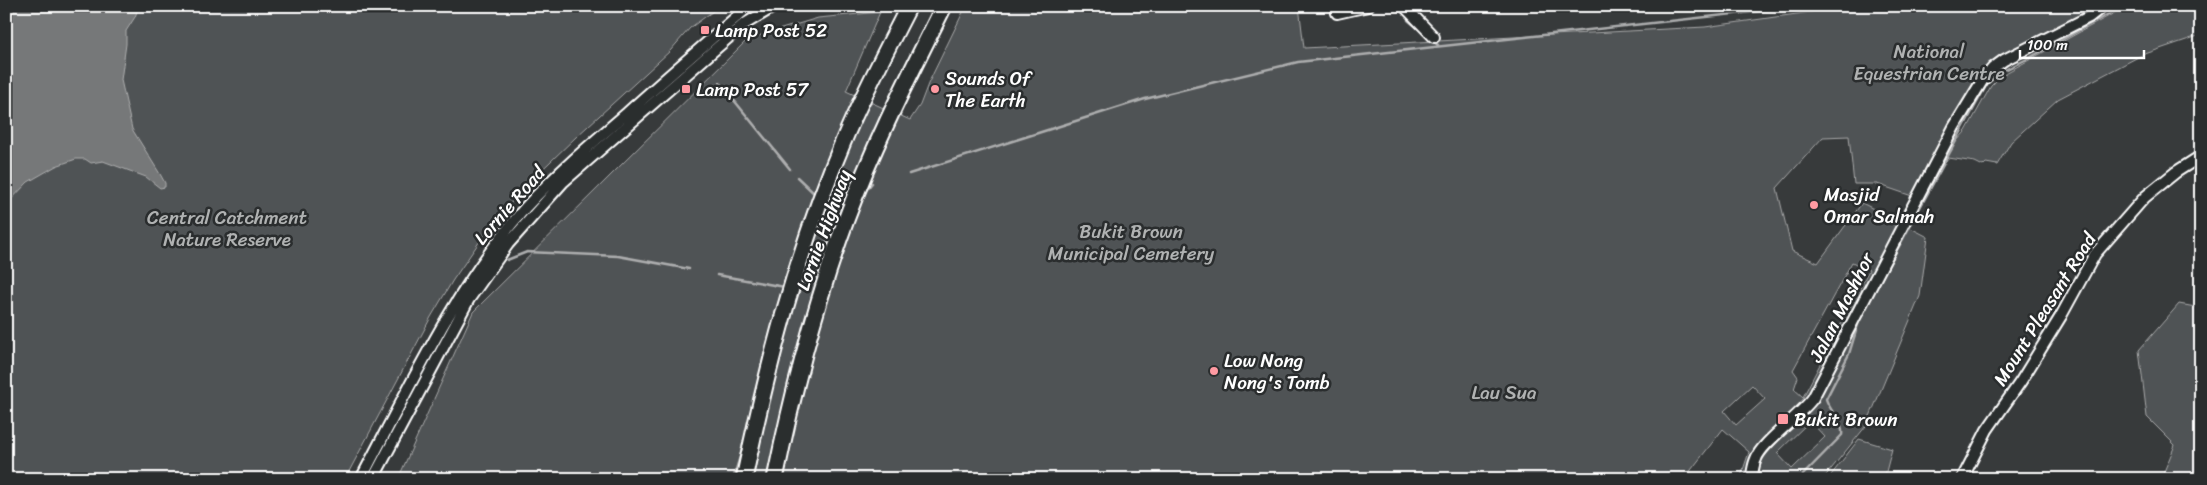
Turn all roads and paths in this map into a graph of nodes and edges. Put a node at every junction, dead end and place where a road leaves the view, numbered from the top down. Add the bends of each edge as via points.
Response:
1 (749, 6) edge
2 (775, 6) edge
3 (909, 6) edge
4 (944, 6) edge
5 (1368, 6) edge
6 (1404, 6) edge
7 (2102, 6) edge
8 (1337, 13) dead end
9 (1434, 37) dead end
10 (2201, 156) edge
11 (407, 402) junction
12 (361, 479) edge
13 (372, 479) edge
14 (744, 479) edge
15 (774, 479) edge
16 (1751, 479) edge
17 (1962, 479) edge

1 - 11 street, Lornie Road via 586,148 525,208 462,293
2 - 11 street, Lornie Road via 748,21 728,38 563,182 535,211 469,299
3 - 14 highway, Lornie Highway via 843,141 817,207 776,340
4 - 15 highway, Lornie Highway via 874,150 846,219 805,349
5 - 8 street
6 - 9 street
7 - 16 street, Jalan Mashhor via 2004,60 1982,82 1954,127 1813,398 1760,452
10 - 17 street, Mount Pleasant Road via 2145,196 2095,254 2051,333 1987,430
11 - 12 street, Lornie Road
11 - 13 street, Lornie Road

